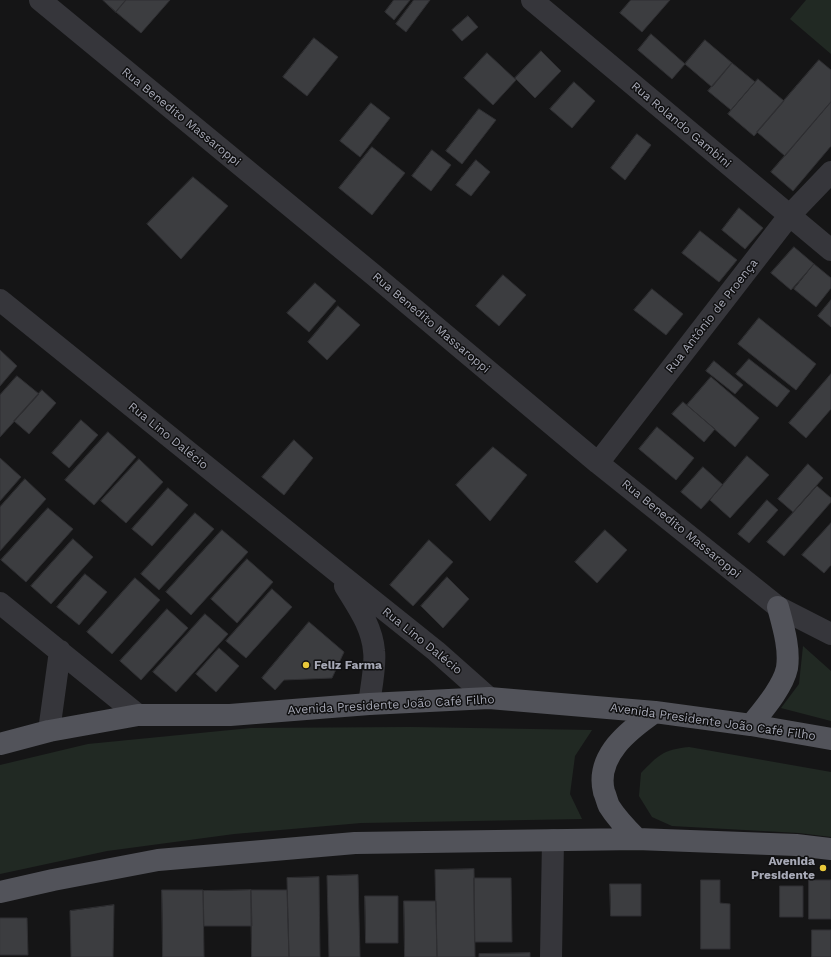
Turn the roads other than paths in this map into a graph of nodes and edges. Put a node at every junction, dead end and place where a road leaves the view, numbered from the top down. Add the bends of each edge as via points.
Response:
1 (40, 0) edge
2 (532, 0) edge
3 (831, 172) edge
4 (789, 216) junction
5 (831, 250) edge
6 (0, 300) edge
7 (598, 463) junction
8 (336, 572) junction
9 (0, 603) edge
10 (778, 607) junction
11 (831, 634) edge
12 (60, 651) junction
13 (489, 698) junction
14 (369, 704) junction
15 (655, 712) junction
16 (138, 715) junction
17 (751, 725) junction
18 (49, 731) junction
19 (831, 739) edge
20 (0, 744) edge
21 (637, 839) junction
22 (553, 840) junction
23 (831, 849) edge
24 (0, 892) edge
25 (551, 957) edge

1 - 7 street, Rua Benedito Massaroppi
2 - 4 street, Rua Rolando Gambini
3 - 4 street, Rua Antônio de Proença
4 - 5 street, Rua Rolando Gambini
4 - 7 street, Rua Antônio de Proença
6 - 8 street, Rua Lino Dalécio
7 - 10 street, Rua Benedito Massaroppi
8 - 13 street, Rua Lino Dalécio via 436,651
8 - 14 street, Rua Lino Dalécio via 371,632 375,652
9 - 12 street
10 - 11 street, Rua Benedito Massaroppi
10 - 17 main road via 787,647 787,668 778,689
12 - 16 street
12 - 18 street
13 - 14 main road, Avenida Presidente João Café Filho
13 - 15 main road, Avenida Presidente João Café Filho
14 - 16 main road, Avenida Presidente João Café Filho via 230,715
15 - 17 main road, Avenida Presidente João Café Filho
15 - 21 main road via 637,725 613,749 603,772 603,787 608,805
16 - 18 main road, Avenida Presidente João Café Filho
17 - 19 main road, Avenida Presidente João Café Filho
18 - 20 main road, Avenida Presidente João Café Filho
21 - 22 main road
21 - 23 main road via 796,845
22 - 24 main road via 355,843 158,860
22 - 25 street

